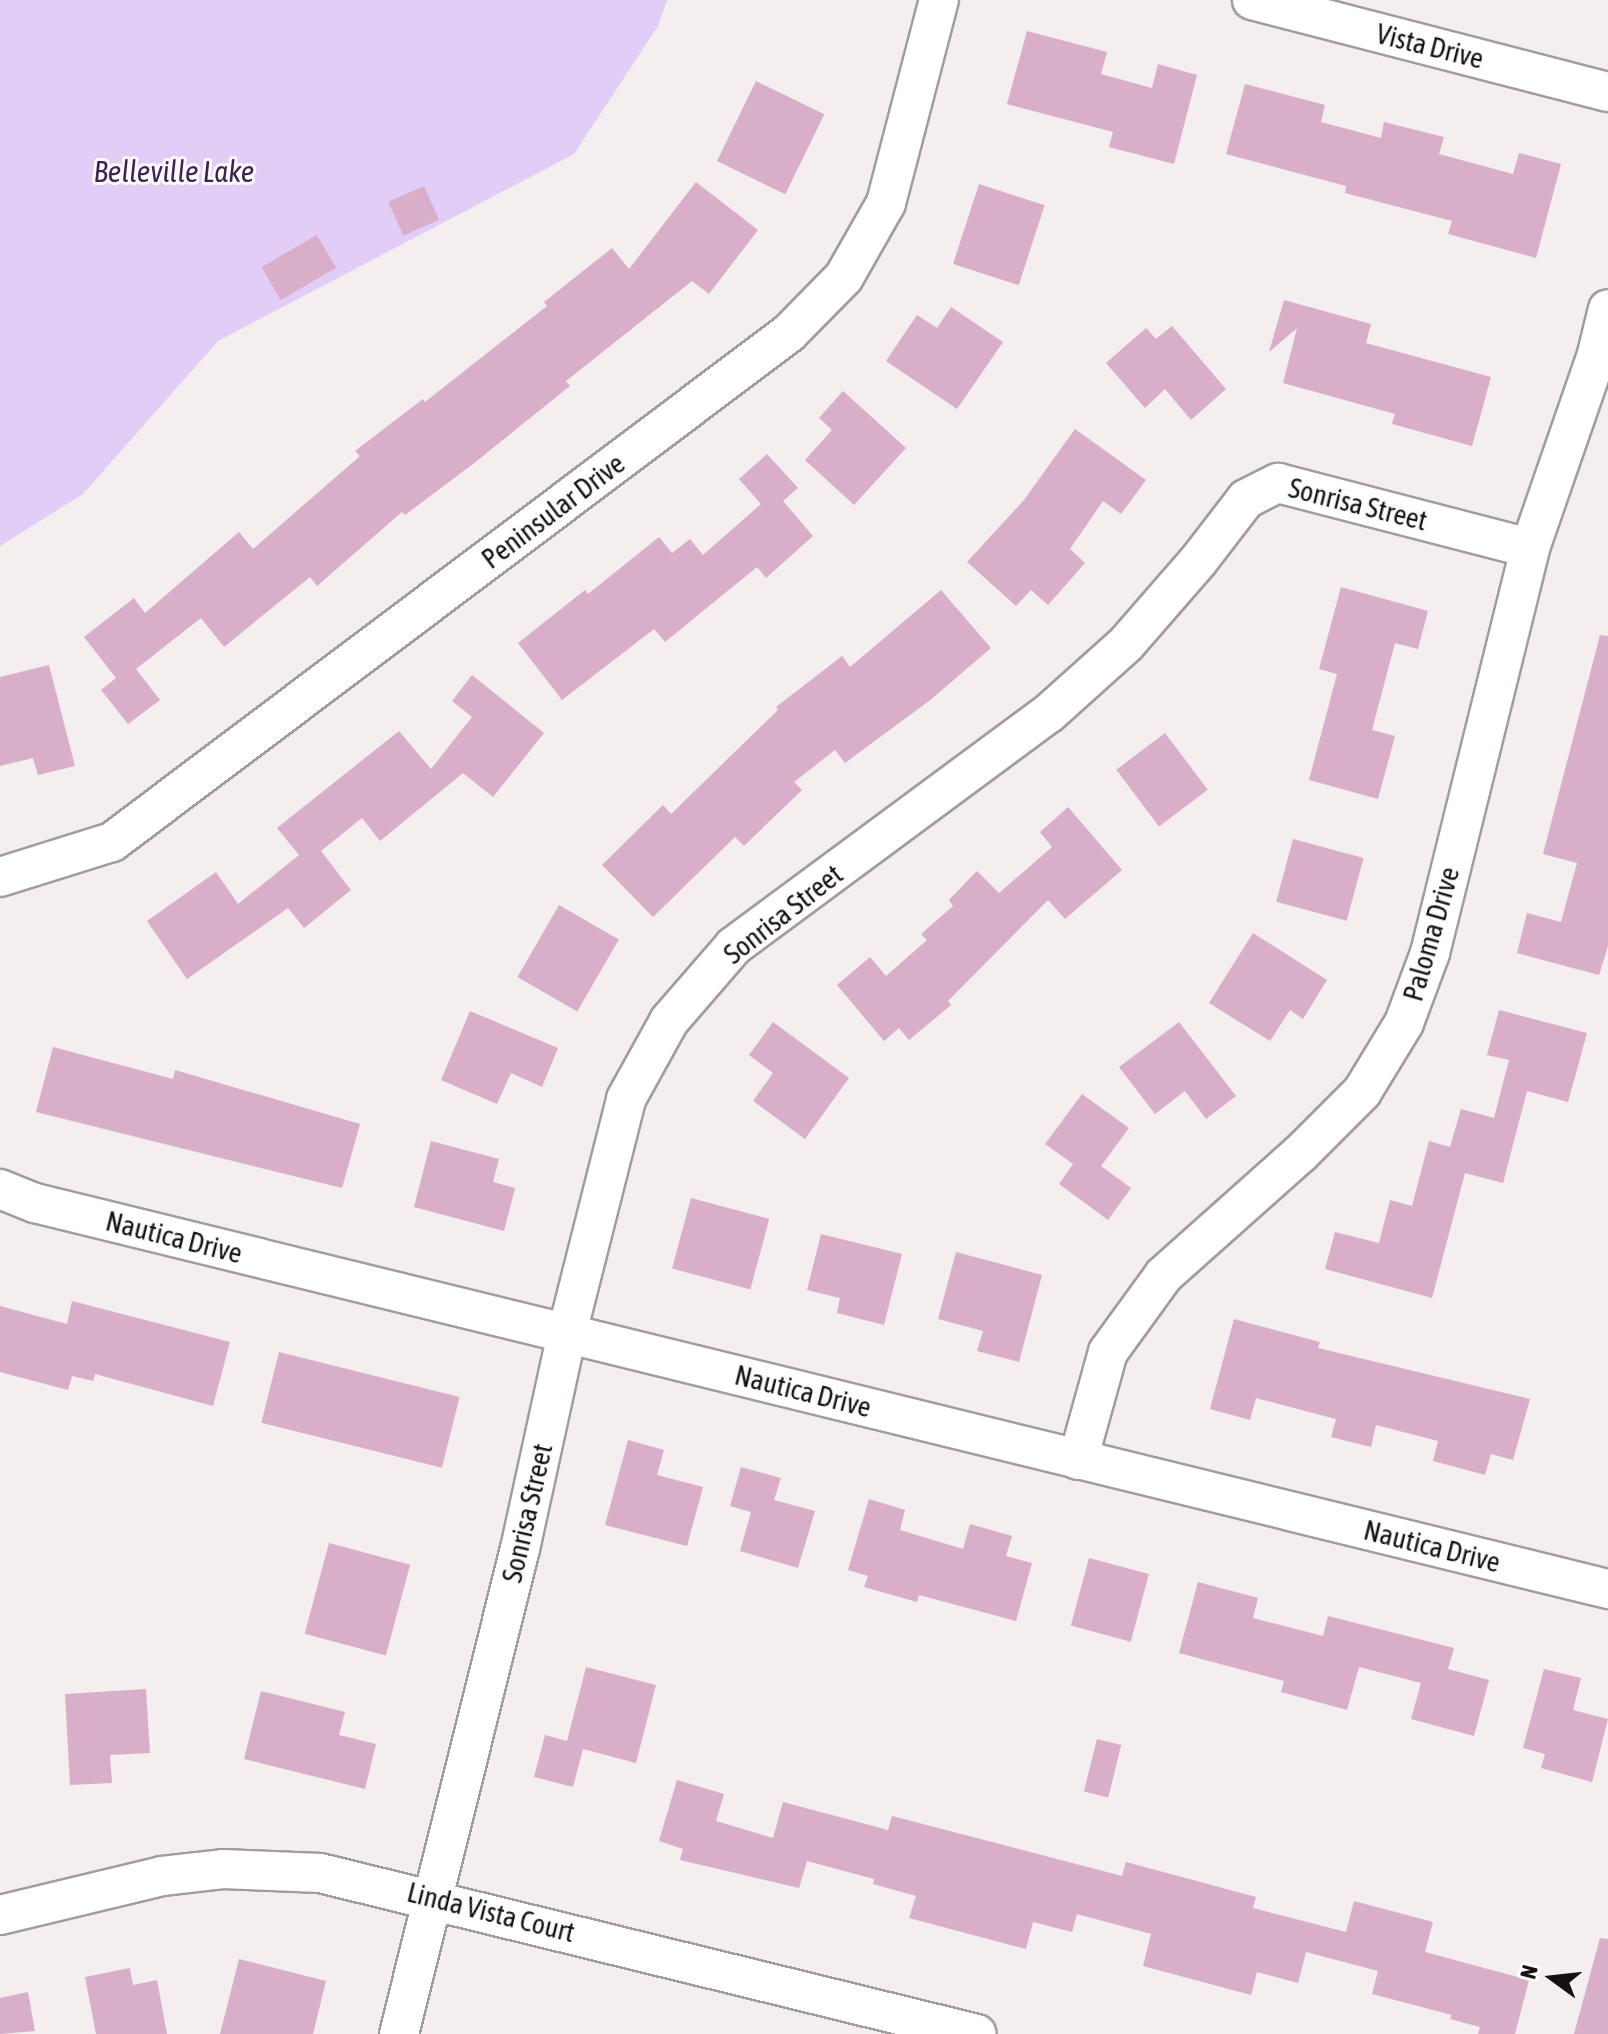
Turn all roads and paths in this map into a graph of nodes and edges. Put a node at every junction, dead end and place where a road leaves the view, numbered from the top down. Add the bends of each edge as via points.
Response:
1 (939, 0) edge
2 (1252, 0) edge
3 (1608, 92) edge
4 (1608, 309) edge
5 (1530, 548) junction
6 (0, 877) edge
7 (0, 1189) edge
8 (567, 1333) junction
9 (1078, 1460) junction
10 (1608, 1589) edge
11 (433, 1898) junction
12 (0, 1915) edge
13 (399, 2034) edge
14 (977, 2034) edge

1 - 6 street, Peninsular Drive via 886,203 844,277 789,333 112,842
2 - 3 street, Vista Drive
4 - 5 street, Paloma Drive
5 - 8 street, Sonrisa Street via 1278,483 1246,499 1126,644 1048,714 734,946 669,1021 626,1099
5 - 9 street, Paloma Drive via 1430,953 1404,1023 1362,1092 1164,1275 1108,1352
7 - 8 street, Nautica Drive via 35,1203
8 - 9 street, Nautica Drive
8 - 11 street, Sonrisa Street via 520,1549
9 - 10 street, Nautica Drive
11 - 12 street, Linda Vista Court via 320,1873 223,1869 162,1876
11 - 13 street, Sonrisa Street
11 - 14 street, Linda Vista Court

